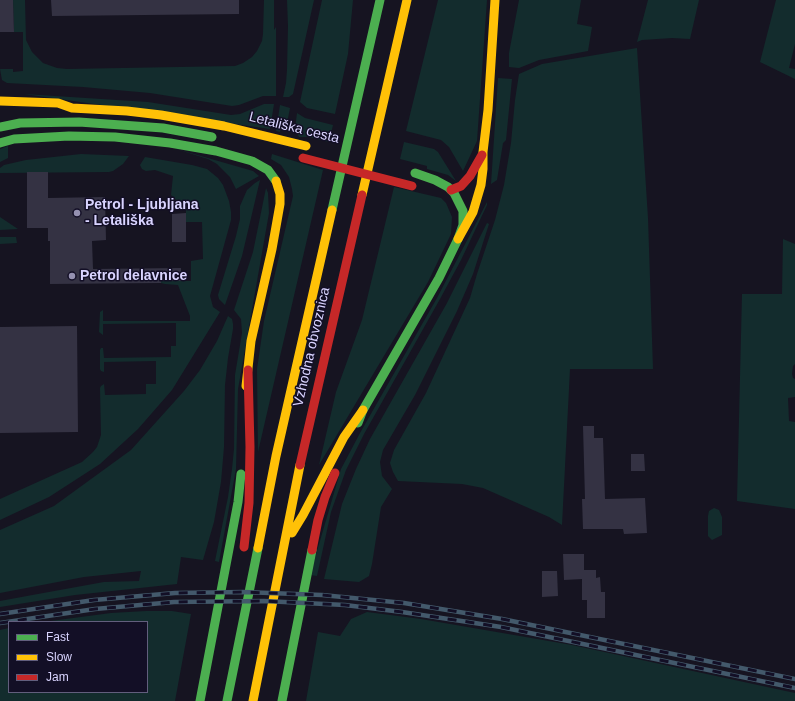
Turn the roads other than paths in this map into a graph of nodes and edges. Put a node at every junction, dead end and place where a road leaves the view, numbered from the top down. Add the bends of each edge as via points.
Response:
1 (380, 0) edge
2 (406, 0) edge
3 (495, 0) edge
4 (0, 101) edge
5 (72, 108) junction
6 (35, 111) dead end
7 (0, 127) edge
8 (0, 143) edge
9 (170, 143) junction
10 (310, 147) dead end
11 (483, 152) junction
12 (336, 153) dead end
13 (300, 157) dead end
14 (379, 164) dead end
15 (412, 172) dead end
16 (423, 188) dead end
17 (451, 190) junction
18 (436, 191) dead end
19 (458, 239) junction
20 (248, 370) junction
21 (363, 410) junction
22 (283, 546) junction
23 (242, 559) dead end
24 (230, 632) dead end
25 (234, 663) junction
26 (200, 701) edge
27 (227, 701) edge
28 (253, 701) edge
29 (282, 701) edge

1 - 25 main road, Vzhodna obvoznica via 276,456
2 - 22 main road, Vzhodna obvoznica
3 - 11 main road
4 - 5 main road, Letališka cesta via 58,103
5 - 6 main road, Letališka cesta
5 - 10 main road, Letališka cesta via 176,117 239,129
7 - 9 main road via 20,123 79,122 163,128 221,139
8 - 9 main road via 14,139 70,136 115,137
9 - 20 main road via 216,151 252,161 268,170 277,182 280,194 279,215 253,334
11 - 17 main road via 470,176 461,186
11 - 19 main road via 481,185 473,212
12 - 14 main road, Letališka cesta
13 - 16 main road, Letališka cesta, bridge
15 - 17 main road via 435,180
17 - 18 main road
17 - 19 main road via 463,215 463,225
19 - 21 main road via 439,278
20 - 23 main road via 250,447 246,536
20 - 26 main road via 238,502
21 - 22 main road via 344,437 303,515
21 - 29 main road via 335,471 318,520
22 - 28 main road, Vzhodna obvoznica
24 - 25 main road
25 - 27 main road, Vzhodna obvoznica

